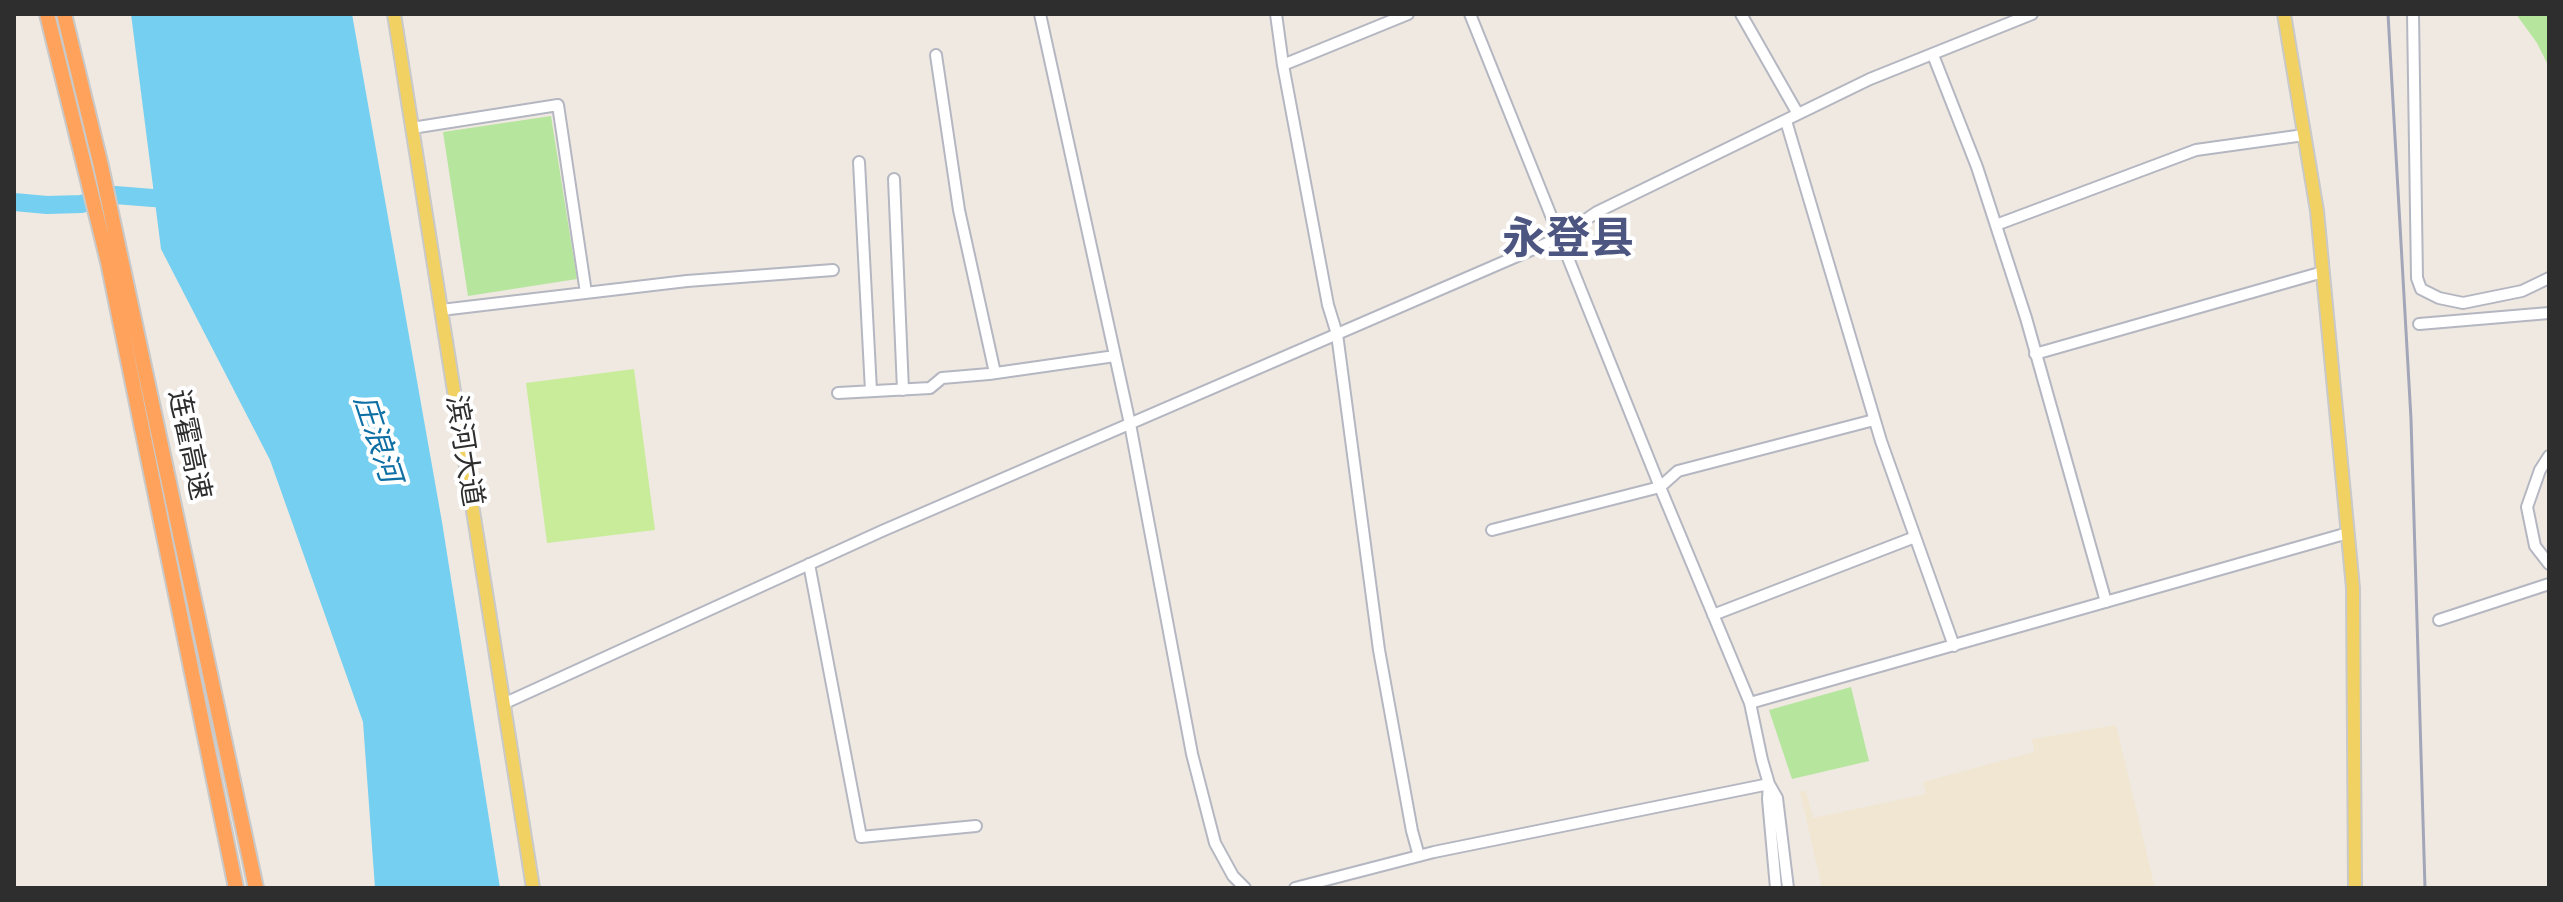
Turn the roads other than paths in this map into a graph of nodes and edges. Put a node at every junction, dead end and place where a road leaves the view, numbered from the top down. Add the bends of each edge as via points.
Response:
1 (47, 14) edge
2 (64, 14) edge
3 (394, 14) edge
4 (1040, 14) edge
5 (1276, 14) edge
6 (1408, 14) edge
7 (1470, 14) edge
8 (1741, 14) edge
9 (2032, 14) edge
10 (2284, 14) edge
11 (2413, 14) edge
12 (936, 55) dead end
13 (1933, 55) junction
14 (1283, 65) junction
15 (1798, 114) junction
16 (1786, 121) junction
17 (412, 128) junction
18 (2304, 135) junction
19 (859, 162) dead end
20 (94, 166) junction
21 (894, 179) dead end
22 (1996, 225) junction
23 (1559, 238) junction
24 (114, 261) junction
25 (833, 270) dead end
26 (2323, 272) junction
27 (2549, 278) edge
28 (586, 293) junction
29 (441, 310) junction
30 (2549, 313) edge
31 (2419, 324) dead end
32 (1337, 334) junction
33 (2035, 354) junction
34 (1115, 356) junction
35 (995, 373) junction
36 (903, 390) junction
37 (871, 391) junction
38 (838, 393) dead end
39 (1874, 420) junction
40 (1130, 424) junction
41 (2549, 456) edge
42 (1660, 487) junction
43 (1492, 530) dead end
44 (2348, 533) junction
45 (1915, 537) junction
46 (809, 564) junction
47 (2549, 564) edge
48 (2549, 584) edge
49 (2106, 602) junction
50 (1713, 615) junction
51 (2439, 620) dead end
52 (1954, 646) junction
53 (1750, 703) junction
54 (503, 704) junction
55 (1769, 784) junction
56 (976, 826) dead end
57 (1419, 856) junction
58 (236, 888) edge
59 (256, 888) edge
60 (533, 888) edge
61 (1245, 888) edge
62 (1295, 888) edge
63 (1776, 888) edge
64 (1788, 888) edge
65 (2355, 888) edge

1 - 20 highway, 连霍高速
2 - 20 highway, 连霍高速
3 - 17 main road, 滨河大道
4 - 34 street
5 - 14 street
6 - 14 street
7 - 23 street
8 - 15 street
9 - 13 street
10 - 18 main road
11 - 27 street via 2421,289 2463,303 2522,291
12 - 35 street via 959,210
13 - 15 street
13 - 22 street
14 - 32 street
15 - 16 street
16 - 23 street via 1597,212
16 - 39 street
17 - 28 street via 558,105
17 - 29 main road, 滨河大道
18 - 22 street via 2196,150
18 - 26 main road
19 - 37 street
20 - 24 highway, 连霍高速
21 - 36 street
22 - 33 street
23 - 32 street
23 - 42 street
24 - 58 highway, 连霍高速
24 - 59 highway, 连霍高速
25 - 28 street
26 - 33 street
26 - 44 main road
28 - 29 street
29 - 54 main road, 滨河大道
30 - 31 street
32 - 40 street
32 - 57 street via 1379,650
33 - 49 street
34 - 35 street
34 - 40 street
35 - 36 street via 942,378 930,388
36 - 37 street
37 - 38 street
39 - 42 street via 1678,471
39 - 45 street
40 - 46 street
40 - 61 street via 1192,754 1215,843
41 - 47 street via 2527,507 2535,546
42 - 43 street
42 - 50 street
44 - 49 street
44 - 65 main road
45 - 50 street
45 - 52 street
46 - 54 street
46 - 56 street via 861,837
48 - 51 street
49 - 52 street
50 - 53 street
52 - 53 street
53 - 55 street
54 - 60 main road, 滨河大道
55 - 57 street
55 - 63 street
55 - 64 street via 1777,798
57 - 62 street

